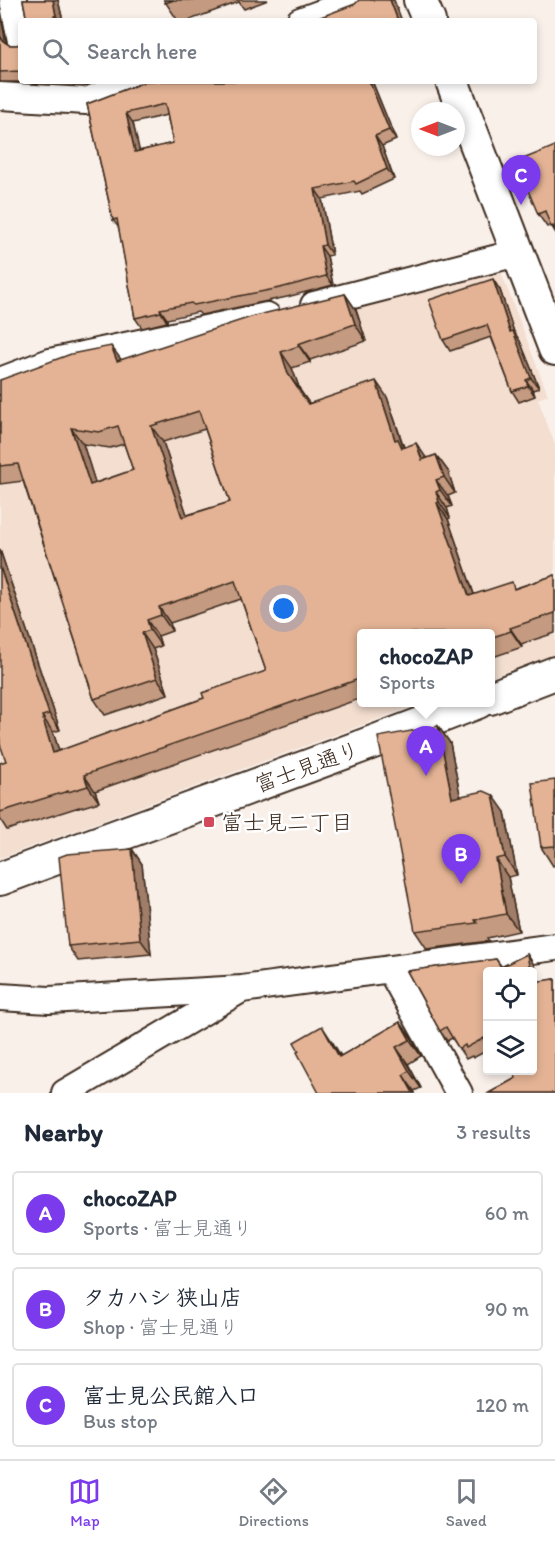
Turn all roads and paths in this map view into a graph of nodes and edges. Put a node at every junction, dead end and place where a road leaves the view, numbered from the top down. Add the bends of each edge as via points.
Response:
1 (13, 0) edge
2 (357, 0) edge
3 (420, 0) edge
4 (308, 18) edge
5 (428, 18) edge
6 (18, 26) edge
7 (129, 84) edge
8 (453, 84) edge
9 (30, 89) edge
10 (0, 96) edge
11 (517, 253) junction
12 (555, 348) edge
13 (0, 381) edge
14 (555, 673) edge
15 (495, 696) edge
16 (465, 707) edge
17 (0, 879) edge
18 (555, 947) edge
19 (390, 969) junction
20 (242, 989) junction
21 (0, 997) edge
22 (65, 1093) edge
23 (459, 1093) edge

1 - 6 street
2 - 4 street
3 - 5 street
7 - 9 street via 86,101
8 - 11 street
9 - 10 street
11 - 12 street
11 - 13 street via 290,312 50,362
14 - 15 street
16 - 17 street, 富士見通り
18 - 19 street
19 - 20 street
19 - 23 street
20 - 21 street via 49,1000
20 - 22 street

